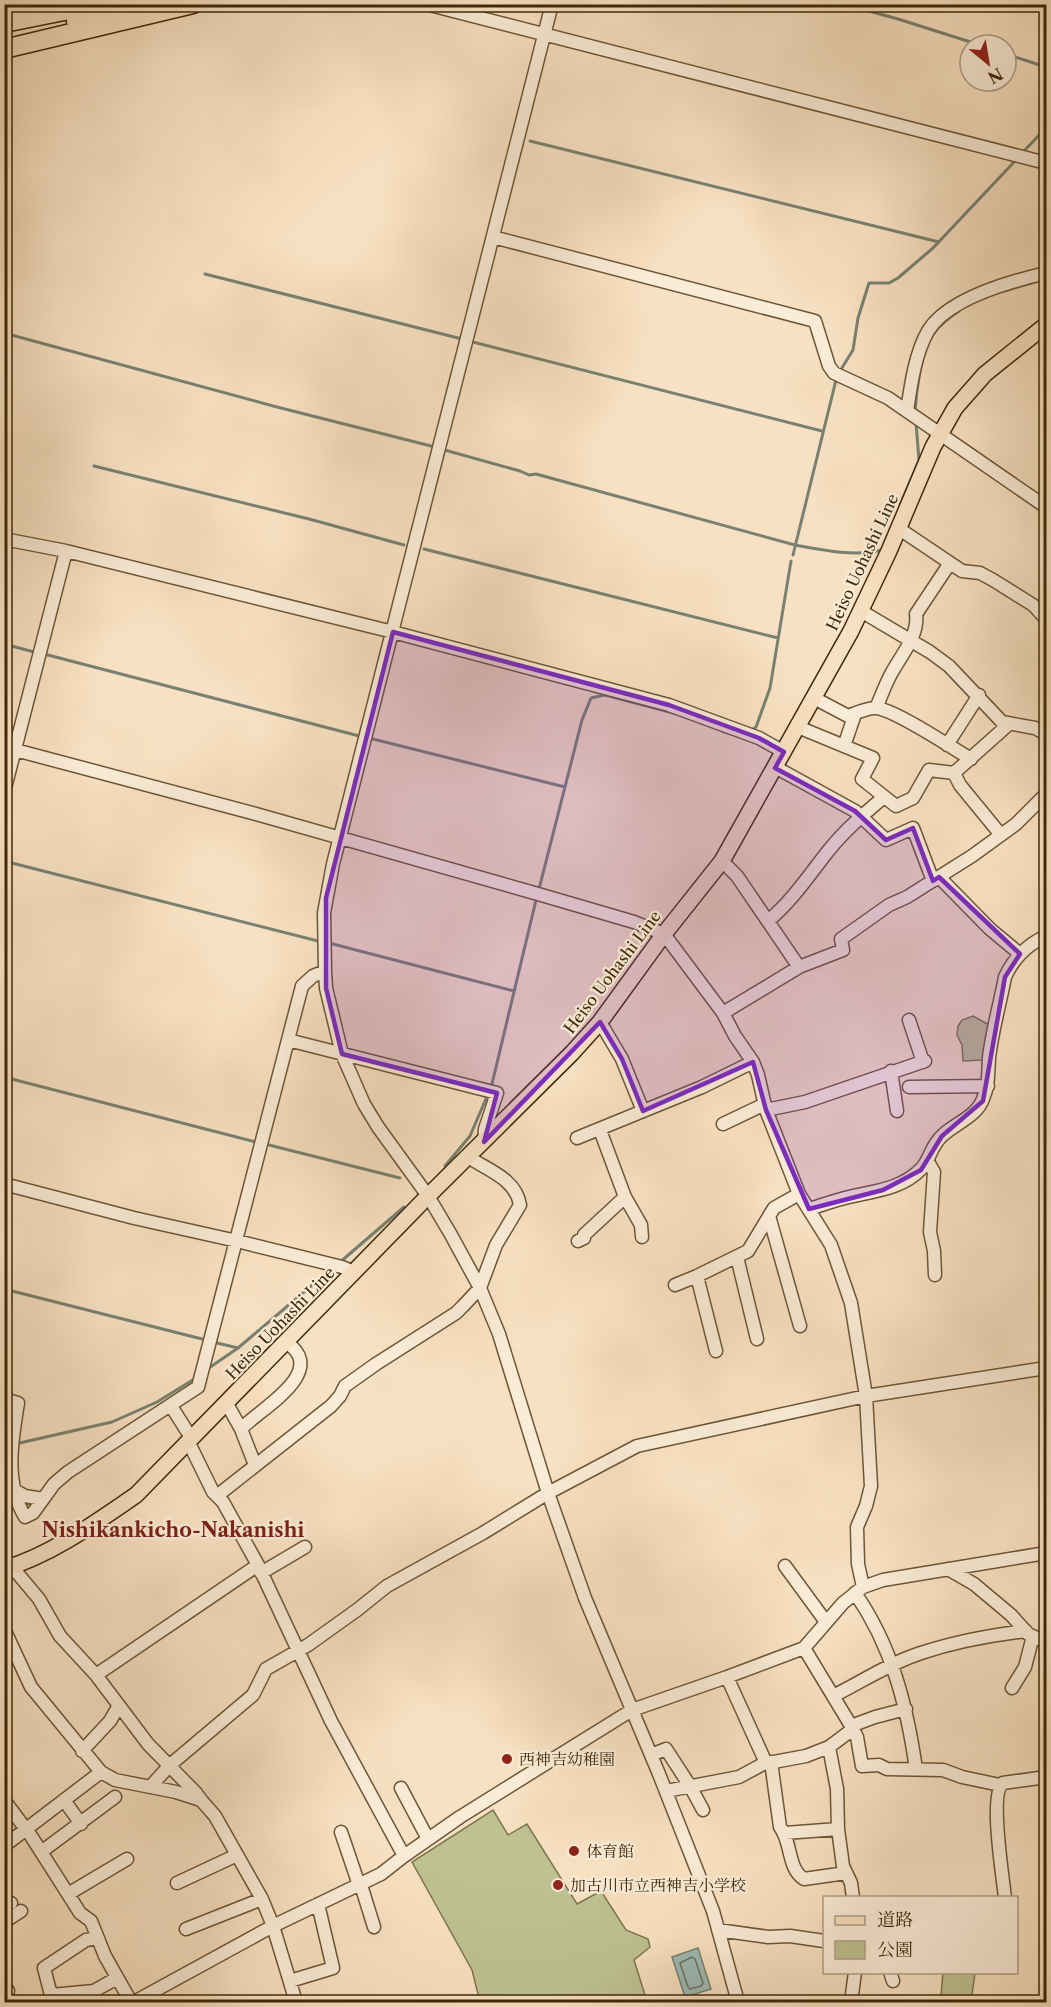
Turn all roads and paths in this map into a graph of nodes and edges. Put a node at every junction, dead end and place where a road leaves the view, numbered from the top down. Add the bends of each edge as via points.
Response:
1 (98, 4) edge
2 (129, 4) edge
3 (193, 4) edge
4 (426, 4) edge
5 (552, 4) edge
6 (4, 23) edge
7 (545, 35) junction
8 (4, 39) edge
9 (4, 49) edge
10 (1047, 163) edge
11 (493, 237) junction
12 (1047, 273) edge
13 (1047, 325) edge
14 (913, 415) junction
15 (940, 434) junction
16 (1047, 507) edge
17 (898, 528) junction
18 (4, 539) edge
19 (66, 551) junction
20 (950, 563) junction
21 (861, 611) junction
22 (1045, 613) edge
23 (393, 632) junction
24 (911, 640) junction
25 (979, 695) junction
26 (814, 698) junction
27 (876, 708) junction
28 (855, 714) junction
29 (1009, 724) junction
30 (798, 728) junction
31 (1047, 734) edge
32 (946, 745) junction
33 (844, 746) junction
34 (10, 749) edge
35 (784, 752) junction
36 (971, 759) junction
37 (775, 767) junction
38 (954, 773) junction
39 (4, 792) edge
40 (1047, 794) edge
41 (884, 797) junction
42 (862, 816) junction
43 (1001, 835) junction
44 (340, 838) junction
45 (722, 861) junction
46 (936, 879) junction
47 (768, 921) junction
48 (664, 934) junction
49 (1047, 936) edge
50 (1020, 954) junction
51 (799, 967) junction
52 (325, 971) junction
53 (723, 1013) junction
54 (909, 1020) dead end
55 (600, 1022) junction
56 (288, 1040) junction
57 (342, 1054) junction
58 (753, 1062) junction
59 (891, 1071) junction
60 (988, 1086) junction
61 (909, 1087) dead end
62 (765, 1107) junction
63 (643, 1111) junction
64 (897, 1111) dead end
65 (723, 1124) dead end
66 (600, 1130) junction
67 (577, 1138) dead end
68 (484, 1142) junction
69 (468, 1157) junction
70 (927, 1160) junction
71 (4, 1184) edge
72 (427, 1194) junction
73 (799, 1194) junction
74 (625, 1197) junction
75 (809, 1209) junction
76 (769, 1216) junction
77 (642, 1237) dead end
78 (237, 1241) junction
79 (578, 1241) dead end
80 (737, 1257) junction
81 (348, 1270) junction
82 (935, 1275) dead end
83 (697, 1276) junction
84 (675, 1285) dead end
85 (480, 1288) junction
86 (800, 1326) dead end
87 (757, 1339) dead end
88 (286, 1342) junction
89 (716, 1351) dead end
90 (1047, 1368) edge
91 (866, 1396) junction
92 (4, 1399) edge
93 (227, 1404) junction
94 (171, 1406) junction
95 (241, 1429) junction
96 (190, 1441) junction
97 (255, 1465) junction
98 (16, 1491) junction
99 (548, 1493) junction
100 (218, 1495) junction
101 (43, 1499) junction
102 (304, 1546) dead end
103 (1047, 1553) edge
104 (785, 1566) dead end
105 (10, 1567) edge
106 (260, 1569) junction
107 (948, 1569) junction
108 (859, 1590) junction
109 (826, 1622) junction
110 (4, 1629) edge
111 (1030, 1634) junction
112 (1047, 1642) edge
113 (804, 1648) junction
114 (297, 1650) junction
115 (893, 1665) junction
116 (96, 1675) junction
117 (727, 1677) junction
118 (1012, 1688) dead end
119 (833, 1696) junction
120 (118, 1707) junction
121 (906, 1709) junction
122 (632, 1710) junction
123 (852, 1727) junction
124 (829, 1747) junction
125 (82, 1751) junction
126 (651, 1755) junction
127 (769, 1762) junction
128 (170, 1765) junction
129 (916, 1769) junction
130 (100, 1772) junction
131 (1047, 1777) edge
132 (1000, 1785) junction
133 (151, 1786) junction
134 (690, 1786) junction
135 (401, 1788) dead end
136 (666, 1791) junction
137 (115, 1797) dead end
138 (4, 1800) edge
139 (64, 1800) junction
140 (201, 1800) junction
141 (703, 1810) dead end
142 (81, 1824) junction
143 (25, 1829) junction
144 (838, 1829) junction
145 (341, 1832) dead end
146 (785, 1833) junction
147 (428, 1839) junction
148 (4, 1846) edge
149 (41, 1852) junction
150 (237, 1855) junction
151 (404, 1856) junction
152 (127, 1859) dead end
153 (846, 1873) junction
154 (177, 1882) dead end
155 (360, 1885) junction
156 (68, 1894) junction
157 (853, 1896) edge
158 (1005, 1896) edge
159 (262, 1899) junction
160 (318, 1904) junction
161 (12, 1906) edge
162 (4, 1922) edge
163 (273, 1926) junction
164 (374, 1927) dead end
165 (186, 1929) dead end
166 (718, 1930) junction
167 (98, 1938) junction
168 (823, 1941) edge
169 (855, 1974) edge
170 (117, 1978) junction
171 (290, 1981) junction
172 (132, 2002) edge
173 (296, 2002) edge
174 (738, 2002) edge
175 (851, 2002) edge

1 - 6 highway
2 - 8 highway
3 - 9 highway
4 - 7 street
5 - 7 street
7 - 10 street
7 - 11 street
11 - 14 street via 815,321 829,366 838,376 888,398
11 - 23 street
12 - 14 street via 968,299 929,329 914,369
13 - 15 main road, Heiso Uohashi Line via 986,375 955,408
14 - 15 street
15 - 16 street
15 - 17 main road, Heiso Uohashi Line
17 - 20 street
17 - 21 main road, Heiso Uohashi Line
18 - 19 street
19 - 23 street
19 - 34 street
20 - 22 street via 962,572 980,573
20 - 24 street via 916,614
21 - 24 street
21 - 26 main road, Heiso Uohashi Line
23 - 35 street via 669,705 755,736
23 - 44 street
24 - 25 street via 948,666
24 - 27 street
25 - 29 street via 1002,722
25 - 32 street
26 - 28 street via 848,716
26 - 30 main road, Heiso Uohashi Line
27 - 28 street
27 - 32 street via 902,717
28 - 33 street
29 - 31 street
29 - 36 street
30 - 33 street
30 - 35 main road, Heiso Uohashi Line
32 - 36 street
33 - 41 street via 873,758 862,779
34 - 39 street
34 - 44 street
35 - 37 main road, Heiso Uohashi Line
36 - 38 street
37 - 42 street
37 - 45 main road, Heiso Uohashi Line
38 - 41 street via 929,770 913,798 899,806
38 - 43 street
40 - 43 street
41 - 42 street
42 - 46 street via 886,840 913,828
42 - 47 street via 830,848 785,907
43 - 46 street
44 - 48 street
44 - 52 street via 325,905
45 - 47 street
45 - 48 main road, Heiso Uohashi Line
46 - 50 street
46 - 51 street via 889,905 841,939 843,950
47 - 51 street
48 - 53 street
48 - 55 main road, Heiso Uohashi Line
49 - 50 street
50 - 60 street via 1005,977 989,1059
51 - 53 street
52 - 56 street via 302,986
52 - 57 street
53 - 58 street
54 - 59 street via 924,1061
55 - 63 street via 622,1059
55 - 68 main road, Heiso Uohashi Line
56 - 57 street
56 - 78 street
57 - 68 street via 491,1092
57 - 72 street via 364,1104
58 - 62 street
58 - 63 street
59 - 62 street via 805,1102
59 - 64 street
60 - 61 street
60 - 70 street via 974,1113 931,1147
62 - 65 street
62 - 73 street
63 - 66 street
66 - 67 street
66 - 74 street
68 - 69 main road, Heiso Uohashi Line
69 - 72 main road, Heiso Uohashi Line
69 - 85 street via 509,1184 520,1205 496,1245
70 - 75 street via 921,1170 903,1182
70 - 82 street via 934,1172 930,1232
71 - 78 street
72 - 81 main road, Heiso Uohashi Line
72 - 85 street
73 - 75 street
73 - 76 street
74 - 77 street via 641,1225
74 - 79 street
75 - 91 street via 831,1245 851,1303
76 - 80 street via 752,1247
76 - 86 street
78 - 81 street
78 - 94 street via 198,1387
80 - 83 street
80 - 87 street
81 - 88 main road, Heiso Uohashi Line
83 - 84 street
83 - 89 street
85 - 97 street via 456,1313 345,1386 331,1406
85 - 99 street via 499,1334
88 - 93 main road, Heiso Uohashi Line
88 - 95 street via 299,1357 298,1373 290,1387
90 - 91 street
91 - 99 street via 637,1446
91 - 108 street via 871,1486 857,1527
92 - 98 street via 18,1402 10,1452
93 - 95 street
93 - 96 main road, Heiso Uohashi Line
94 - 96 street
94 - 101 street via 68,1472
95 - 97 street
96 - 100 street via 213,1492
96 - 105 main road, Heiso Uohashi Line via 136,1495 37,1557
97 - 100 street
98 - 101 street
98 - 101 street via 25,1516 33,1513
99 - 114 street via 387,1586 317,1640
99 - 122 street via 585,1598
100 - 106 street
102 - 106 street
103 - 107 street
104 - 109 street
105 - 116 street via 39,1599 60,1636
106 - 114 street
106 - 116 street
107 - 108 street via 883,1580
107 - 111 street via 974,1584
108 - 109 street
108 - 115 street
109 - 113 street
110 - 125 street via 32,1687
111 - 112 street
111 - 115 street via 993,1635 921,1653
111 - 118 street via 1025,1667
113 - 117 street
113 - 119 street
114 - 128 street via 266,1669 253,1695
114 - 151 street
115 - 119 street
115 - 121 street
116 - 120 street
117 - 122 street
117 - 127 street
119 - 123 street
120 - 125 street
120 - 128 street
121 - 123 street via 875,1716
121 - 129 street
122 - 126 street
122 - 147 street
123 - 124 street
123 - 129 street via 862,1766
124 - 127 street via 806,1756
124 - 144 street via 837,1789
125 - 130 street
126 - 134 street via 666,1749
126 - 136 street
127 - 134 street via 739,1777
127 - 146 street via 780,1827
128 - 133 street
128 - 140 street
129 - 132 street via 943,1770
130 - 133 street via 115,1780
130 - 139 street
131 - 132 street
132 - 158 street via 997,1824
133 - 140 street
134 - 136 street
134 - 141 street
135 - 147 street
136 - 166 street
137 - 142 street
138 - 143 street
139 - 142 street
139 - 143 street
140 - 150 street
142 - 149 street
143 - 148 street
143 - 149 street
144 - 146 street
144 - 153 street
145 - 155 street
146 - 153 street via 790,1859 802,1878
147 - 151 street
149 - 156 street
150 - 154 street
150 - 159 street
151 - 155 street
152 - 156 street
153 - 157 street
155 - 160 street
155 - 164 street
156 - 167 street via 80,1913 91,1921
159 - 163 street
159 - 165 street
160 - 163 street
160 - 171 street via 333,1968
161 - 162 street
163 - 171 street
163 - 172 street
166 - 168 street
166 - 174 street
167 - 170 street
167 - 170 street via 86,1940 44,1968 51,1995 94,1991
169 - 175 street
170 - 172 street
171 - 173 street

